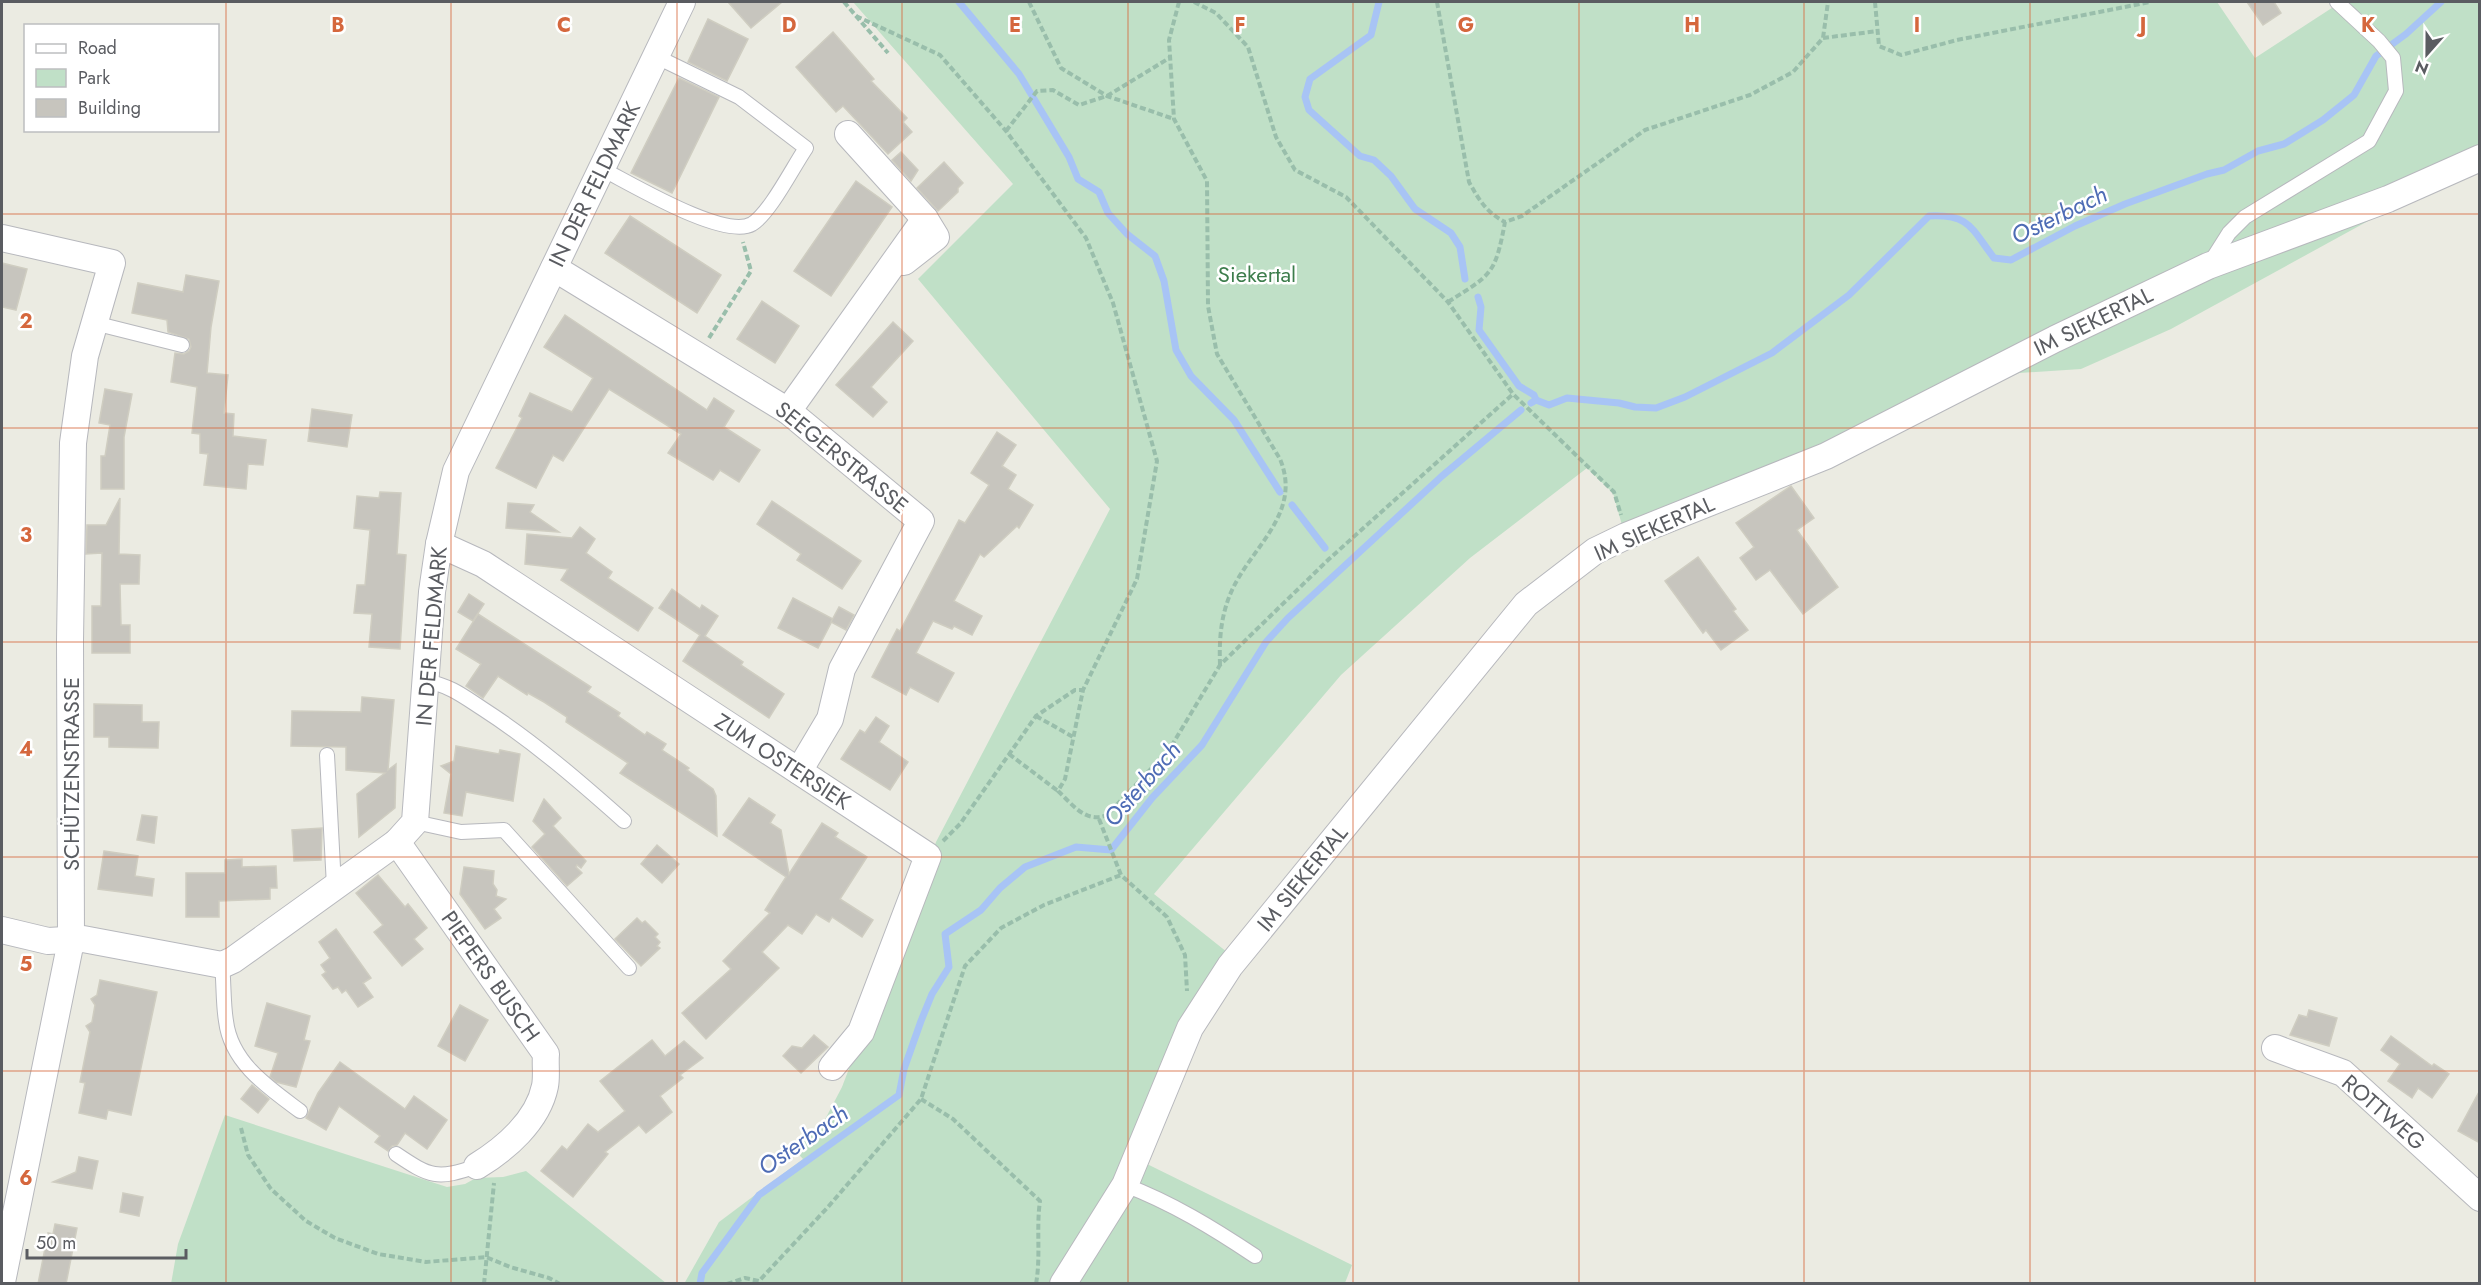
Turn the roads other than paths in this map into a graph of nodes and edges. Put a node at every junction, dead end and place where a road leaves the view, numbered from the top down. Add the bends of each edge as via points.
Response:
1 (682, 2) edge
2 (2337, 2) edge
3 (655, 56) junction
4 (848, 134) dead end
5 (2480, 158) edge
6 (602, 169) junction
7 (2, 238) edge
8 (2208, 266) junction
9 (554, 268) junction
10 (94, 323) junction
11 (182, 345) dead end
12 (788, 411) junction
13 (438, 544) junction
14 (426, 681) junction
15 (327, 755) dead end
16 (799, 771) junction
17 (624, 821) dead end
18 (415, 822) junction
19 (397, 842) junction
20 (334, 886) junction
21 (2, 930) edge
22 (71, 941) junction
23 (222, 965) junction
24 (629, 968) dead end
25 (2275, 1048) dead end
26 (832, 1067) dead end
27 (300, 1111) dead end
28 (396, 1154) dead end
29 (487, 1160) joint
30 (1125, 1185) junction
31 (2480, 1198) edge
32 (1255, 1256) dead end
33 (2, 1282) edge
34 (1063, 1284) edge

1 - 3 street, IN DER FELDMARK
2 - 8 lane via 2392,58 2396,91 2369,141 2246,217 2229,233
3 - 6 street, IN DER FELDMARK
3 - 6 lane via 739,97 806,148 758,219 739,227 683,211
4 - 12 street via 925,219
5 - 8 street, IM SIEKERTAL via 2388,199
6 - 9 street, IN DER FELDMARK
7 - 10 street, SCHÜTZENSTRASSE via 112,263
8 - 30 street, IM SIEKERTAL via 1826,456 1595,551 1526,604 1230,966 1190,1028
9 - 12 street, SEEGERSTRASSE
9 - 13 street, IN DER FELDMARK via 456,471
10 - 11 lane
10 - 22 street, SCHÜTZENSTRASSE via 85,356 73,443
12 - 16 street, SEEGERSTRASSE via 921,521 842,669 830,719
13 - 14 street, IN DER FELDMARK
13 - 16 street, ZUM OSTERSIEK via 483,564
14 - 17 lane via 445,685 500,720 557,761
14 - 18 street, IN DER FELDMARK
15 - 20 lane
16 - 26 street, ZUM OSTERSIEK via 928,856 861,1032
18 - 19 street
18 - 24 lane via 461,832 504,830
19 - 20 street
19 - 29 street, PIEPERS BUSCH via 546,1054 545,1086 531,1118
20 - 23 street
21 - 22 street via 48,941
22 - 23 street via 83,939
22 - 33 street, SCHÜTZENSTRASSE
23 - 27 lane via 226,1023 240,1059
25 - 31 street, ROTTWEG via 2343,1073
28 - 29 lane via 421,1171 435,1175 451,1175
30 - 32 lane via 1206,1222
30 - 34 street, IM SIEKERTAL

